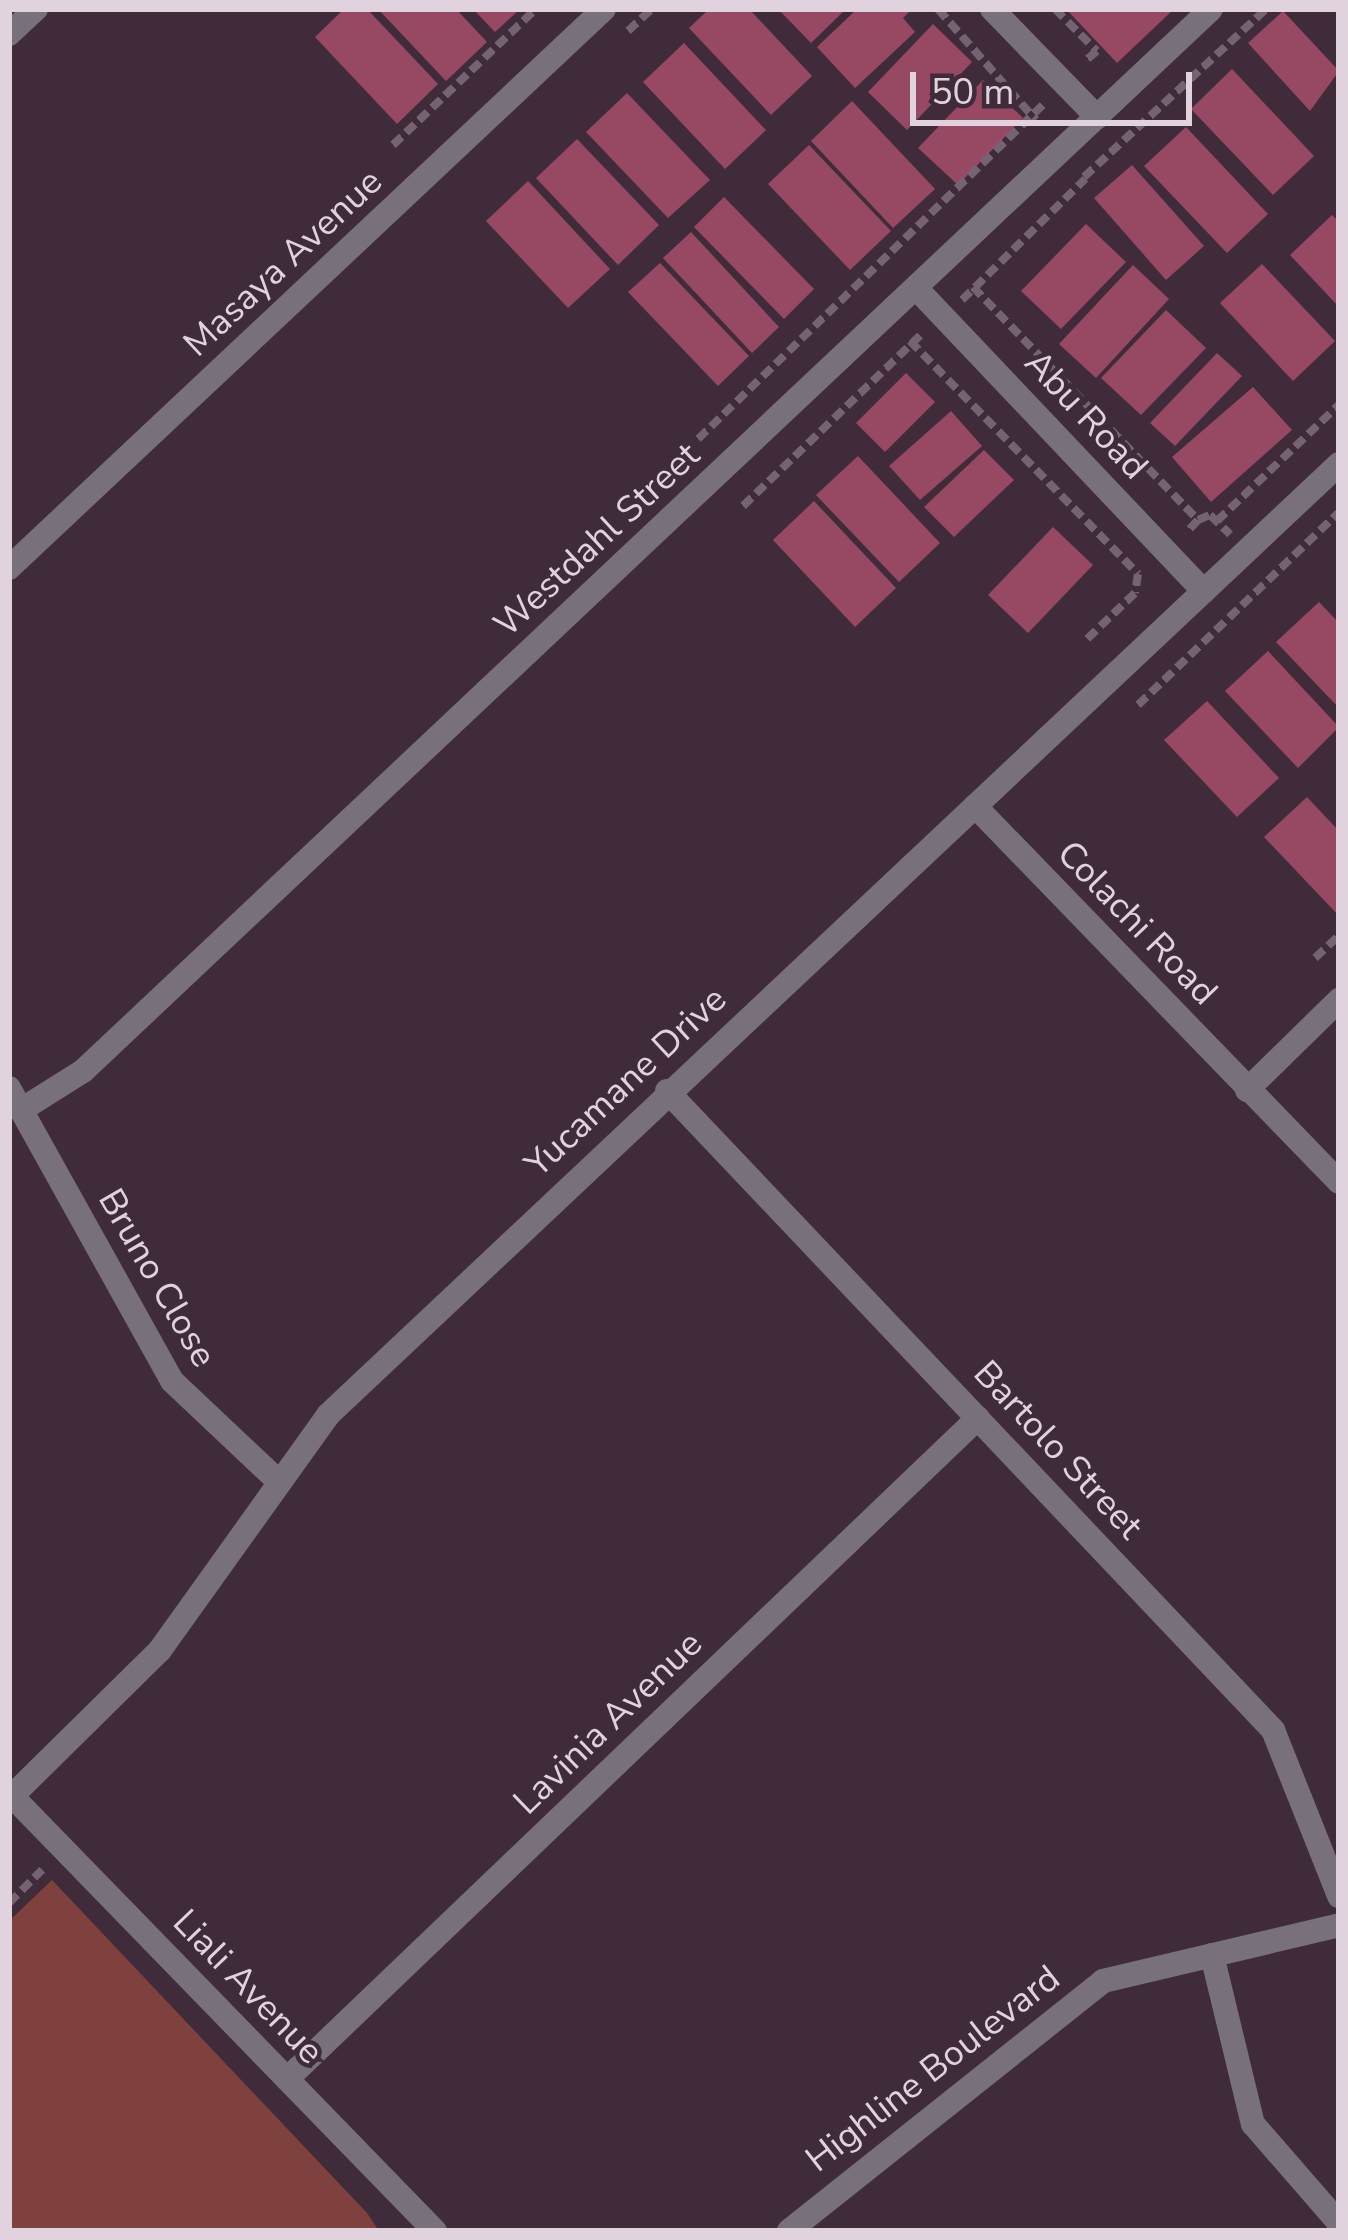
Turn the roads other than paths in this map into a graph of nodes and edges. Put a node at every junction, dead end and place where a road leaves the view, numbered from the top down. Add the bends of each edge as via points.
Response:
1 (36, 9) edge
2 (604, 9) edge
3 (992, 9) edge
4 (1211, 9) edge
5 (9, 34) edge
6 (1096, 117) junction
7 (916, 288) junction
8 (1339, 464) edge
9 (9, 568) edge
10 (1204, 591) junction
11 (975, 806) junction
12 (1339, 1000) edge
13 (1246, 1090) junction
14 (667, 1091) junction
15 (15, 1099) edge
16 (1339, 1182) edge
17 (978, 1418) junction
18 (275, 1478) junction
19 (10, 1794) edge
20 (1339, 1896) edge
21 (1339, 1924) edge
22 (1213, 1954) junction
23 (287, 2079) junction
24 (1339, 2223) edge
25 (800, 2227) edge
26 (435, 2231) edge

1 - 5 street
2 - 9 street, Masaya Avenue
3 - 6 street
4 - 6 street, Westdahl Street
6 - 7 street, Westdahl Street
7 - 10 street, Abu Road
7 - 15 street, Westdahl Street via 83,1071
8 - 10 street, Yucamane Drive
10 - 11 street, Yucamane Drive
11 - 13 street, Colachi Road
11 - 14 street, Yucamane Drive
12 - 13 street
13 - 16 street, Colachi Road
14 - 17 street, Bartolo Street
14 - 18 street, Yucamane Drive
15 - 18 street, Bruno Close via 172,1381
17 - 20 street, Bartolo Street via 1274,1730
17 - 23 street, Lavinia Avenue
18 - 19 street, Yucamane Drive via 160,1650
19 - 23 street, Liali Avenue
21 - 22 street, Highline Boulevard
22 - 24 street via 1253,2124
22 - 25 street, Highline Boulevard via 1102,1981
23 - 26 street, Liali Avenue

